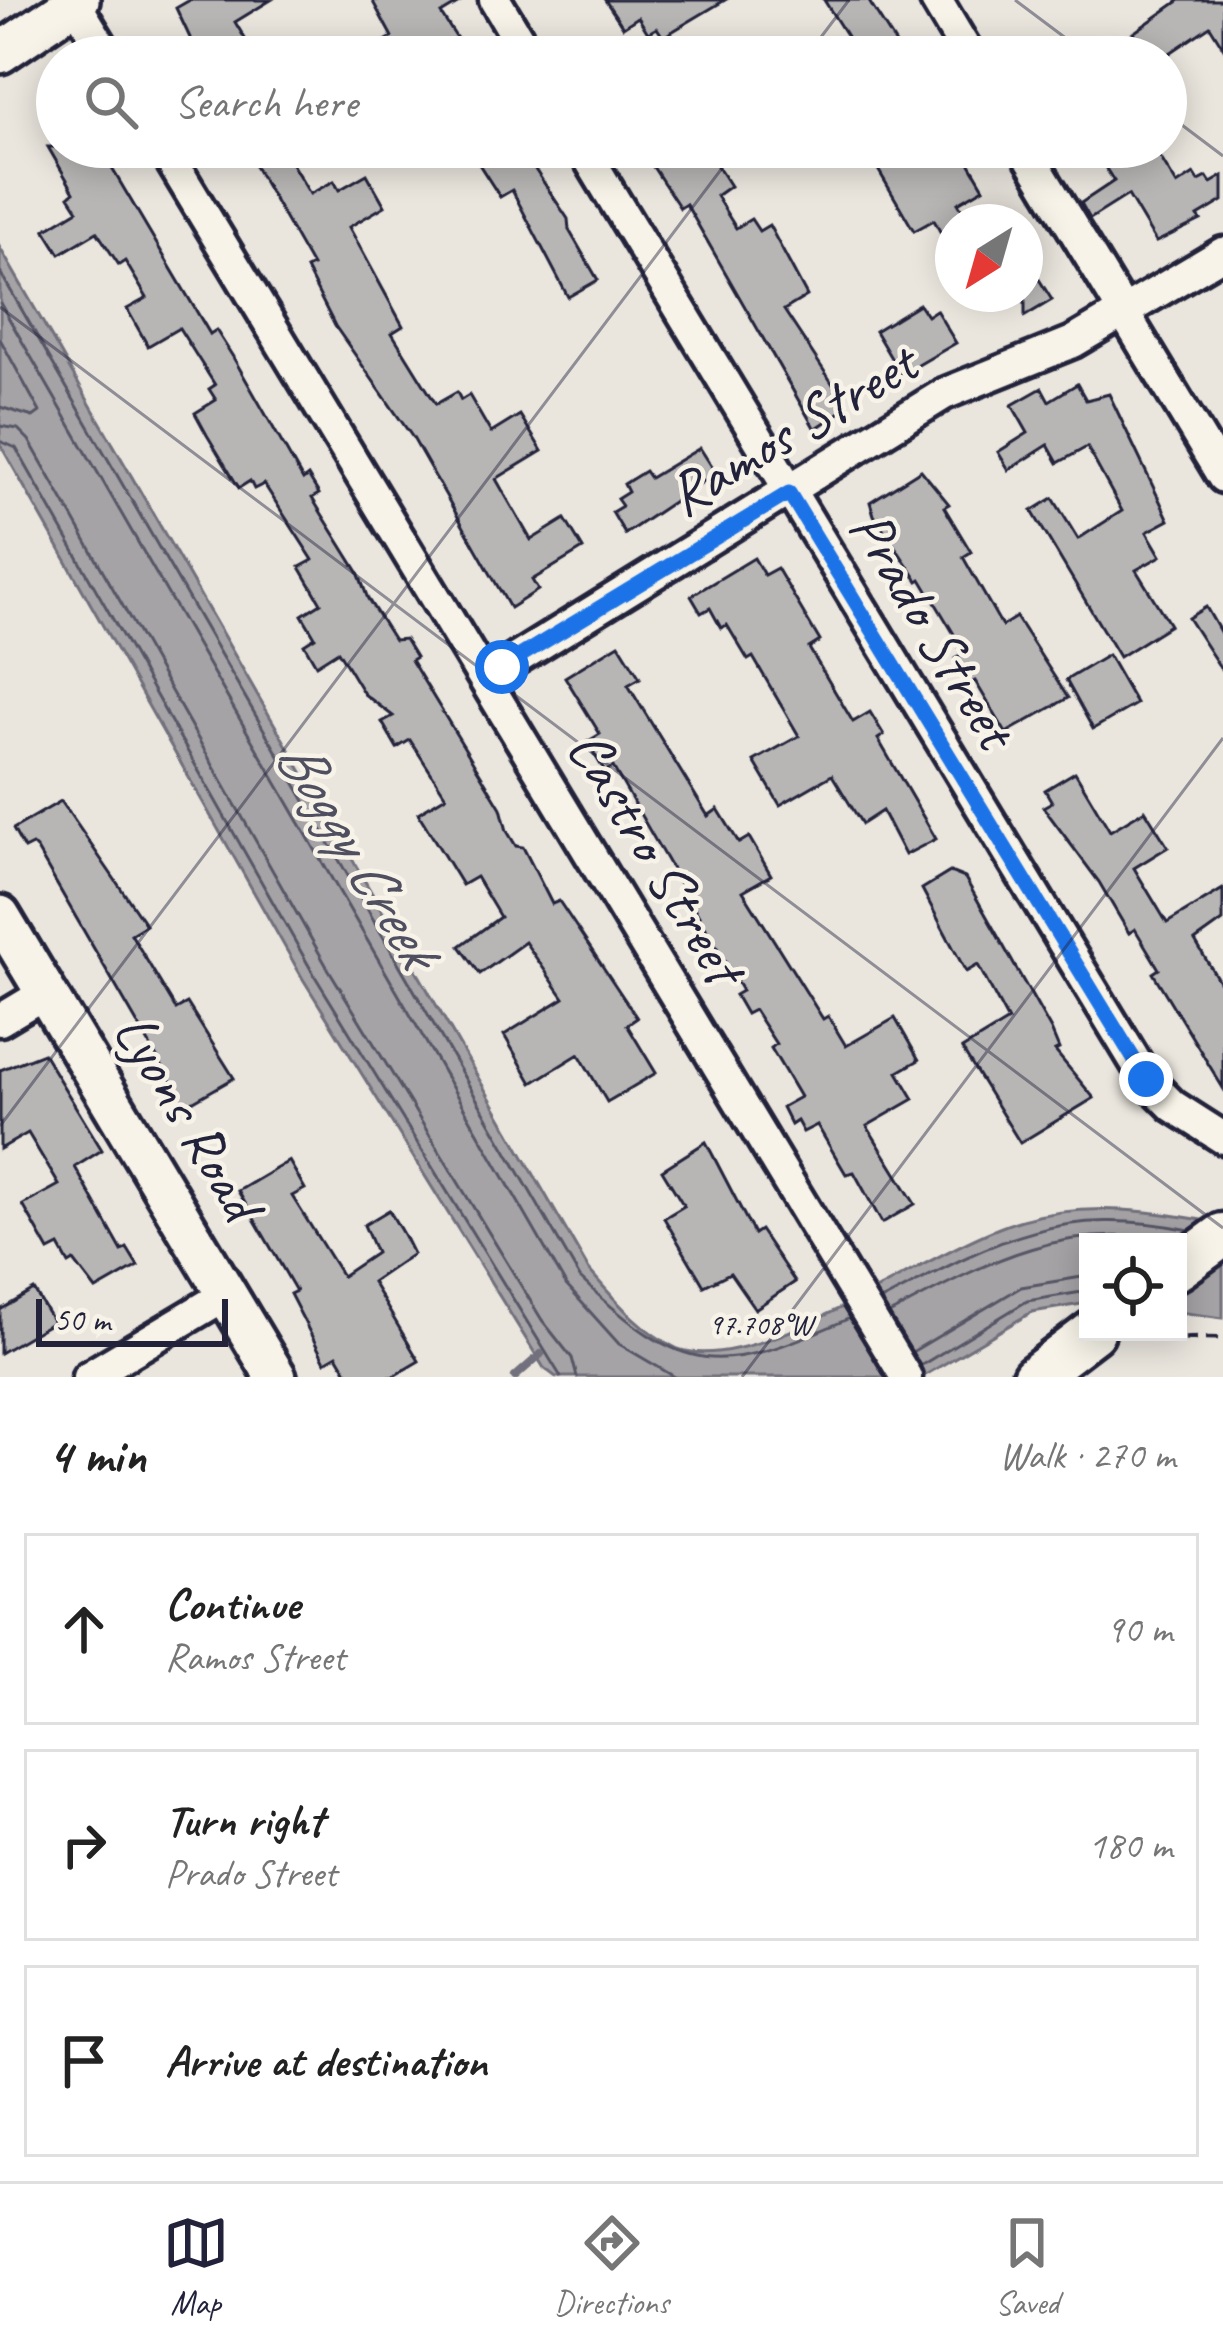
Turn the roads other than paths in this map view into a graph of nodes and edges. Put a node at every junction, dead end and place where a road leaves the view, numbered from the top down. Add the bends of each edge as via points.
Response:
1 (495, 0) edge
2 (936, 0) edge
3 (77, 1) edge
4 (96, 36) edge
5 (516, 36) edge
6 (957, 36) edge
7 (0, 53) edge
8 (176, 168) edge
9 (596, 168) edge
10 (1037, 168) edge
11 (1223, 253) edge
12 (1125, 316) junction
13 (1223, 477) edge
14 (789, 493) junction
15 (487, 677) junction
16 (0, 916) edge
17 (45, 994) junction
18 (0, 1020) edge
19 (1223, 1138) edge
20 (1223, 1235) edge
21 (1187, 1261) edge
22 (227, 1294) junction
23 (1081, 1341) edge
24 (88, 1377) edge
25 (275, 1377) edge
26 (906, 1377) edge
27 (1034, 1377) edge

1 - 5 street
2 - 6 street
3 - 4 street
3 - 7 street
8 - 15 street, Castro Street
9 - 14 street, Prado Street
10 - 12 street
11 - 12 street, Ramos Street
12 - 13 street
12 - 14 street, Ramos Street via 944,394
14 - 15 street, Ramos Street
14 - 19 street, Prado Street via 1146,1079
15 - 26 street, Castro Street
16 - 17 street, Lyons Road
17 - 18 street
17 - 22 street, Lyons Road
20 - 21 main road
22 - 24 street
22 - 25 street, Lyons Road
23 - 27 main road

